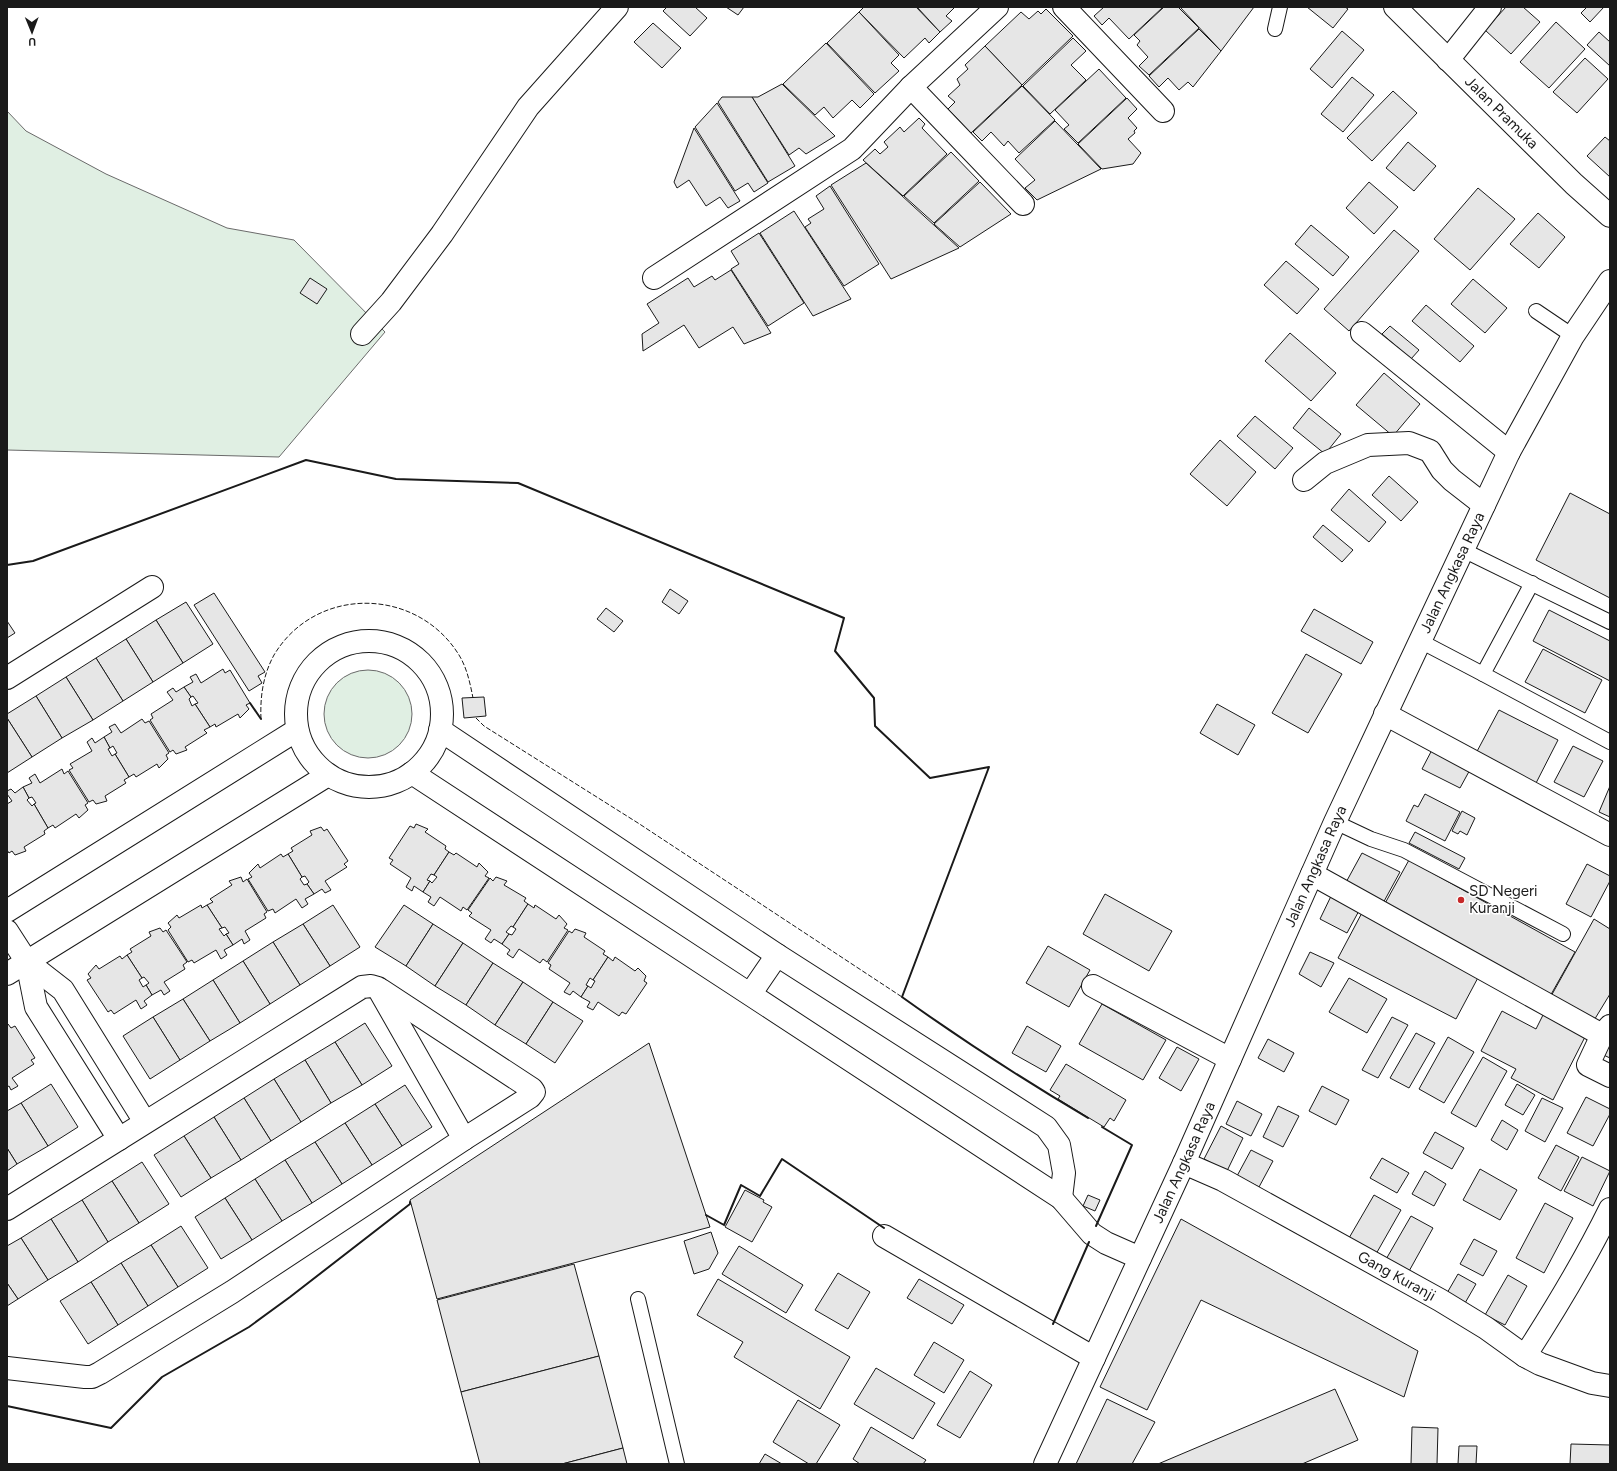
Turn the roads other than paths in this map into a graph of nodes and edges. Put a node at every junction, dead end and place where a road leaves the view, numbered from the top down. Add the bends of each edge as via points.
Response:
1 (617, 7) edge
2 (997, 7) edge
3 (1064, 7) edge
4 (1280, 7) edge
5 (1395, 7) edge
6 (1490, 7) edge
7 (1275, 29) dead end
8 (1448, 60) junction
9 (912, 88) junction
10 (1163, 111) dead end
11 (1023, 204) dead end
12 (1610, 216) edge
13 (654, 278) dead end
14 (1610, 281) edge
15 (1536, 311) dead end
16 (1362, 333) dead end
17 (362, 334) dead end
18 (1573, 336) junction
19 (1509, 452) junction
20 (1304, 480) dead end
21 (1484, 505) junction
22 (1463, 550) junction
23 (1532, 583) junction
24 (152, 587) dead end
25 (1610, 622) edge
26 (1420, 641) junction
27 (1483, 674) junction
28 (7, 678) edge
29 (1385, 714) junction
30 (297, 730) junction
31 (440, 730) junction
32 (1610, 742) edge
33 (412, 773) junction
34 (328, 775) junction
35 (1335, 822) junction
36 (1610, 835) edge
37 (1312, 874) junction
38 (7, 911) edge
39 (7, 931) edge
40 (1563, 934) dead end
41 (777, 955) junction
42 (26, 962) junction
43 (7, 974) edge
44 (1093, 986) dead end
45 (378, 988) junction
46 (751, 993) junction
47 (1606, 1030) edge
48 (1230, 1059) junction
49 (1610, 1076) edge
50 (145, 1122) junction
51 (119, 1139) junction
52 (464, 1140) junction
53 (1184, 1163) junction
54 (1061, 1198) junction
55 (7, 1209) edge
56 (1610, 1209) edge
57 (884, 1236) dead end
58 (1122, 1250) junction
59 (638, 1299) dead end
60 (1525, 1356) junction
61 (1094, 1358) junction
62 (7, 1368) edge
63 (1610, 1386) edge
64 (677, 1464) edge
65 (1045, 1464) edge

1 - 17 street via 528,107 442,234 391,302
2 - 9 street
3 - 10 street
4 - 7 lane
5 - 8 street, Jalan Pramuka
6 - 8 street
8 - 12 street, Jalan Pramuka
9 - 11 street
9 - 13 street via 852,149
14 - 18 street, Jalan Angkasa Raya
15 - 18 lane
16 - 19 street
18 - 19 street, Jalan Angkasa Raya
19 - 21 street, Jalan Angkasa Raya
20 - 21 street via 1325,463 1368,444 1409,443 1430,451 1452,480
21 - 22 street, Jalan Angkasa Raya
22 - 23 lane
22 - 26 street, Jalan Angkasa Raya
23 - 25 lane
23 - 27 lane
24 - 28 street
26 - 27 lane
26 - 29 street, Jalan Angkasa Raya
27 - 32 lane
29 - 35 street, Jalan Angkasa Raya
29 - 36 street
30 - 31 street via 296,711 299,693 307,676 318,662 351,644 370,642 388,644 405,651 420,662 432,676 442,712
30 - 34 street via 308,755
30 - 38 street
31 - 33 street via 430,754
31 - 41 street
33 - 34 street via 397,781 362,787
33 - 46 street
34 - 42 street
35 - 37 street, Jalan Angkasa Raya
35 - 40 lane via 1371,839 1404,850
37 - 47 street
37 - 48 street, Jalan Angkasa Raya
39 - 42 street
41 - 46 street
41 - 54 street via 1046,1127 1059,1145 1064,1172
42 - 43 street
42 - 50 street via 63,990
42 - 51 street via 36,1007
44 - 48 street
45 - 50 street via 362,986
45 - 52 street
45 - 52 street via 534,1092
46 - 54 street
47 - 49 street via 1588,1065
48 - 53 street, Jalan Angkasa Raya
50 - 51 street
51 - 55 street
52 - 62 street via 232,1292 92,1377
53 - 58 street, Jalan Angkasa Raya
53 - 60 street, Gang Kuranji via 1223,1180 1440,1300
54 - 58 street via 1092,1234
56 - 60 street via 1598,1234
57 - 61 street
58 - 61 street, Jalan Angkasa Raya
59 - 64 lane
60 - 63 street, Gang Kuranji via 1592,1383
61 - 65 street, Jalan Angkasa Raya

